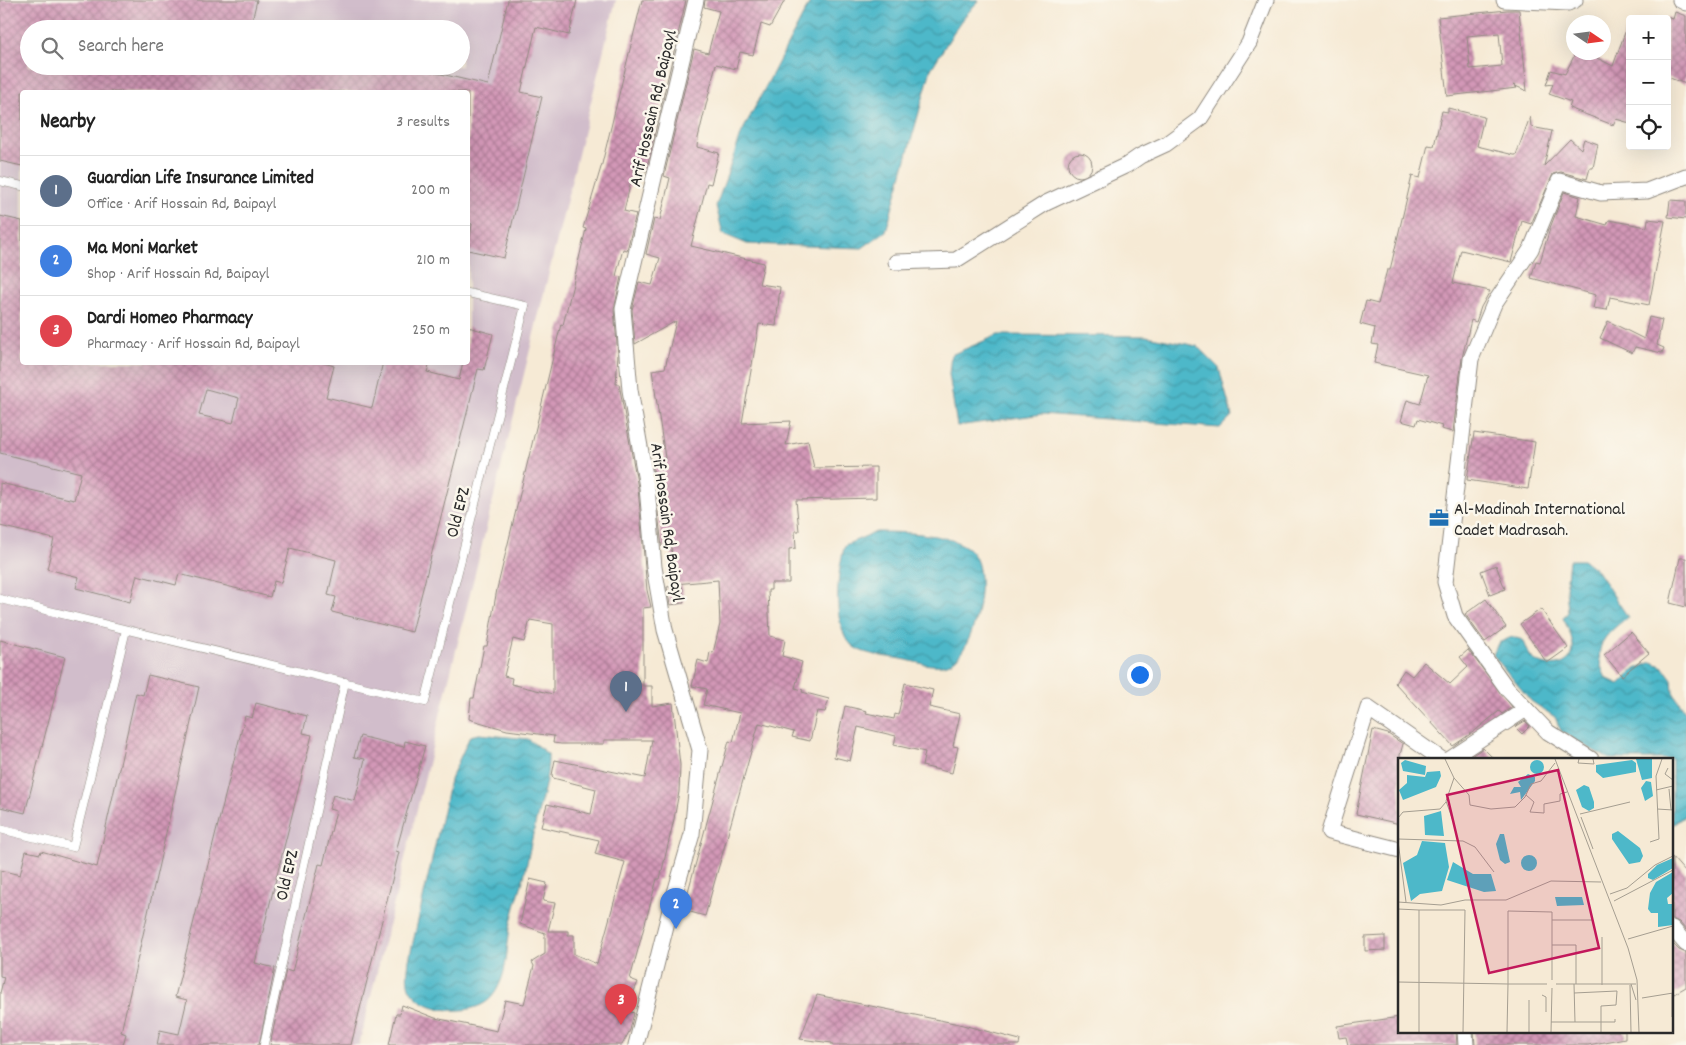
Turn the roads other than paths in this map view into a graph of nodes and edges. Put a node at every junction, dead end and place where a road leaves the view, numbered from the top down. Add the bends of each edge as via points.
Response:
1 (696, 0) edge
2 (1266, 0) edge
3 (1504, 0) edge
4 (1575, 0) edge
5 (1680, 0) edge
6 (1686, 3) edge
7 (1686, 176) edge
8 (0, 181) edge
9 (20, 186) edge
10 (896, 262) dead end
11 (470, 293) edge
12 (0, 600) edge
13 (126, 630) junction
14 (344, 682) junction
15 (1526, 709) junction
16 (1440, 758) edge
17 (1452, 758) edge
18 (1589, 758) edge
19 (0, 829) edge
20 (1398, 849) edge
21 (1674, 930) edge
22 (1686, 944) edge
23 (1465, 1032) edge
24 (264, 1044) edge
25 (636, 1045) edge
26 (1466, 1045) edge

1 - 25 street, Arif Hossain Rd, Baipayl via 623,309 630,390 647,488 654,568 665,630 700,750 692,834
2 - 10 street via 1249,43 1200,119 1166,144 1046,202 956,260
3 - 4 street via 1568,3
5 - 6 street
7 - 15 street via 1647,191 1601,193 1559,181 1531,248 1494,304 1471,359 1445,582 1455,616 1508,690
8 - 9 lane
11 - 14 lane, Old EPZ via 525,306 425,702
12 - 13 lane, Old EPZ
13 - 14 lane, Old EPZ
13 - 19 lane via 73,847
14 - 24 lane, Old EPZ
15 - 17 street
15 - 18 street via 1548,732
16 - 20 street via 1368,708 1329,832
21 - 22 street
23 - 26 street

